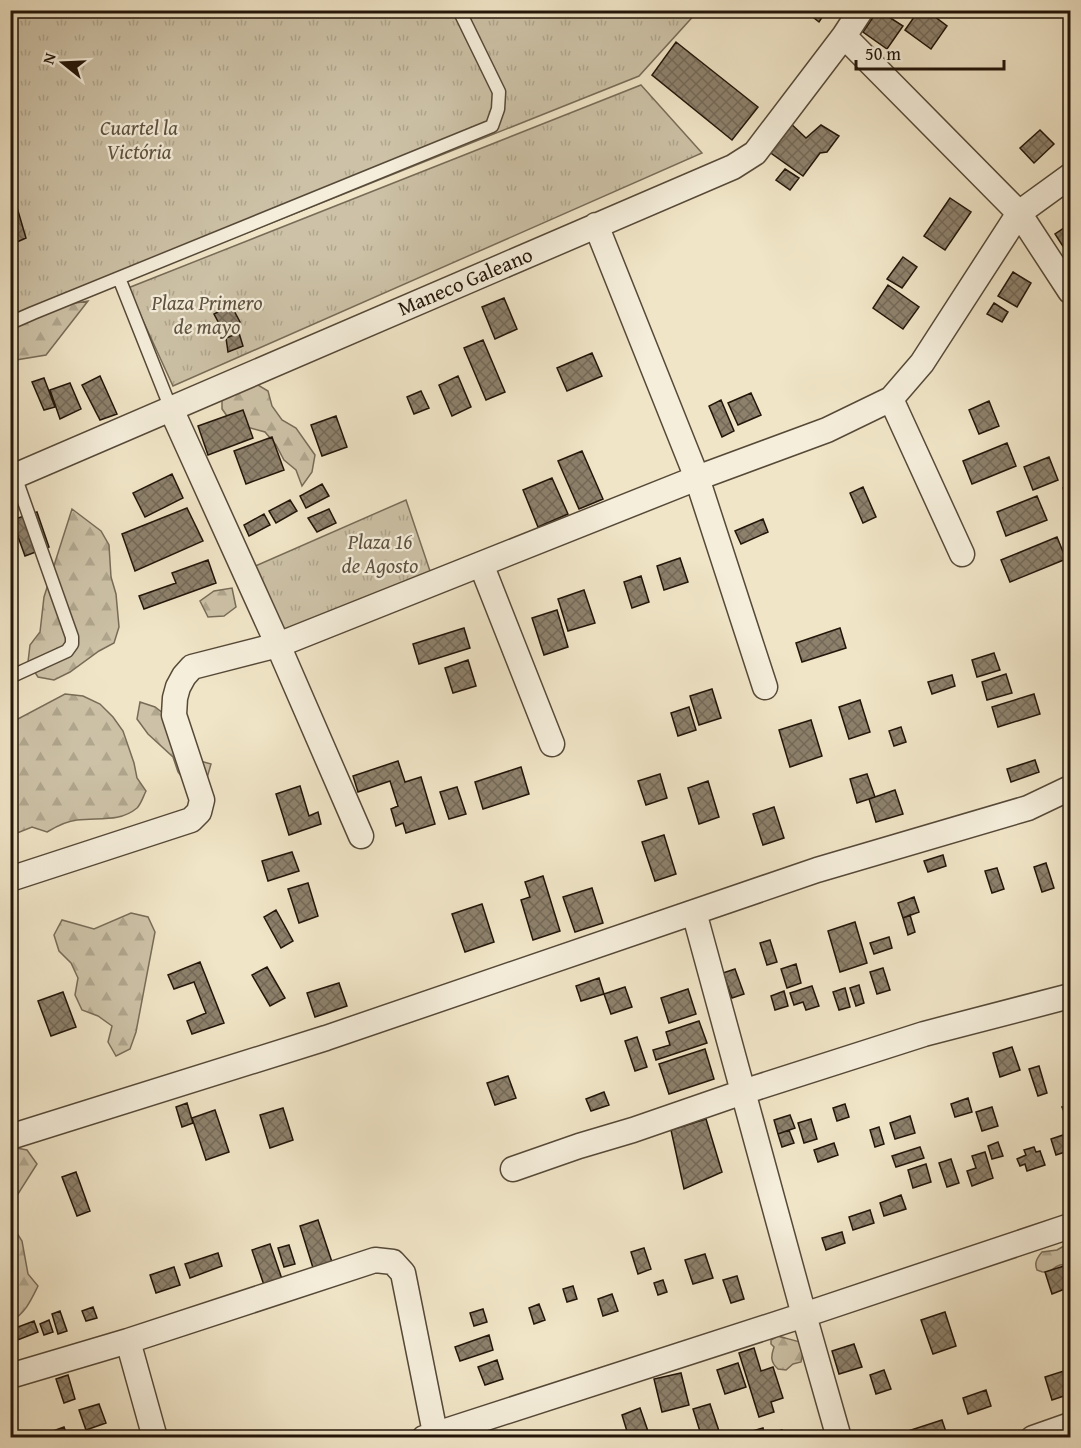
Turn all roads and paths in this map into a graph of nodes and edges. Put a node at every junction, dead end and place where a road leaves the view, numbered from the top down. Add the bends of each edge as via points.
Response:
1 (459, 10) edge
2 (861, 10) edge
3 (844, 36) junction
4 (1071, 176) edge
5 (1019, 213) junction
6 (596, 225) junction
7 (119, 278) junction
8 (1071, 291) edge
9 (10, 324) edge
10 (891, 399) junction
11 (171, 409) junction
12 (13, 477) edge
13 (697, 478) junction
14 (962, 554) dead end
15 (481, 564) junction
16 (278, 645) junction
17 (10, 677) edge
18 (765, 687) dead end
19 (552, 744) dead end
20 (1071, 788) edge
21 (361, 836) dead end
22 (10, 879) edge
23 (694, 912) junction
24 (1071, 996) edge
25 (743, 1092) junction
26 (10, 1137) edge
27 (513, 1169) dead end
28 (1071, 1226) edge
29 (804, 1315) junction
30 (128, 1341) junction
31 (10, 1376) edge
32 (1071, 1425) edge
33 (430, 1435) edge
34 (155, 1437) edge
35 (840, 1437) edge
36 (1033, 1437) edge

1 - 7 lane via 499,92 492,126
2 - 3 street, Maneco Galeano
3 - 5 street
3 - 6 street, Maneco Galeano via 755,153 733,167
4 - 5 street
5 - 8 street
5 - 10 street via 922,363
6 - 11 street, Maneco Galeano
6 - 13 street
7 - 9 lane
7 - 11 lane
10 - 13 street via 827,430
10 - 14 street
11 - 12 street, Maneco Galeano
11 - 16 street
12 - 17 lane via 72,644 68,651
13 - 15 street
13 - 18 street
15 - 16 street
15 - 19 street
16 - 21 street
16 - 22 street via 192,667 178,687 174,715 202,800 199,812 191,820
20 - 23 street via 1028,808 817,870
23 - 25 street
23 - 26 street via 326,1038
24 - 25 street via 924,1034
25 - 27 street
25 - 29 street
28 - 29 street
29 - 33 street
29 - 35 street
30 - 31 street
30 - 33 street via 375,1260 393,1262 403,1273
30 - 34 street
32 - 36 street

